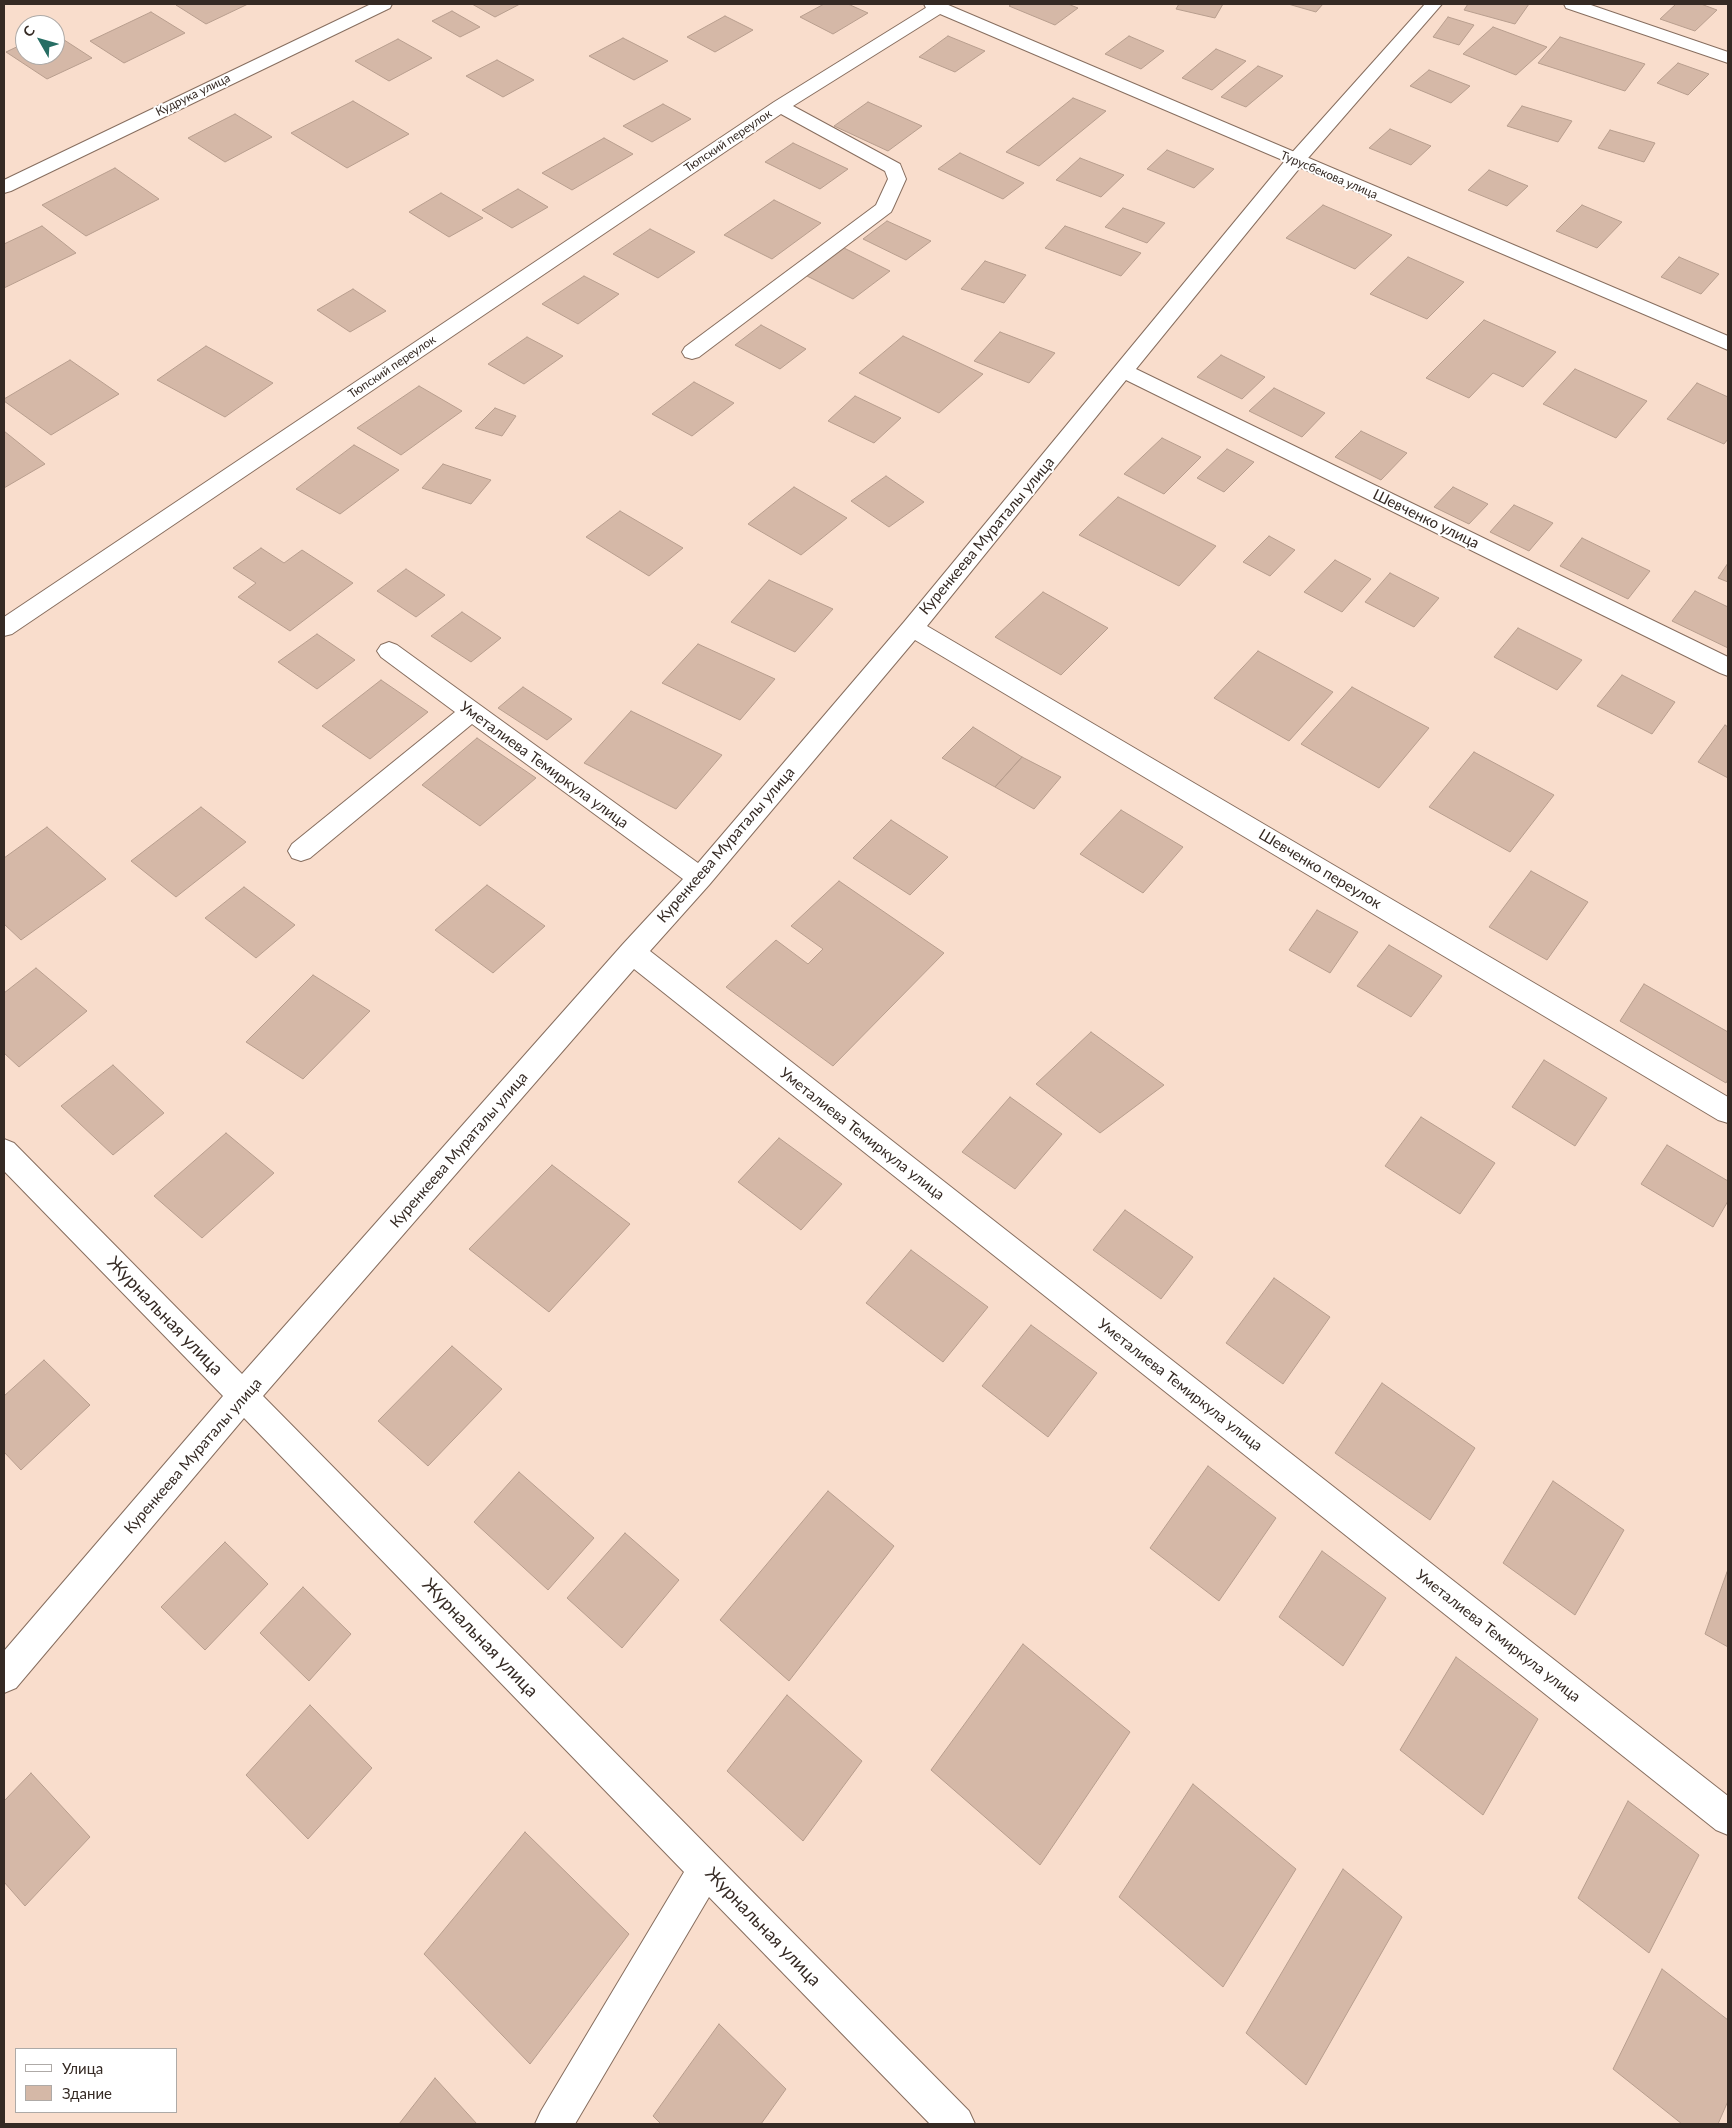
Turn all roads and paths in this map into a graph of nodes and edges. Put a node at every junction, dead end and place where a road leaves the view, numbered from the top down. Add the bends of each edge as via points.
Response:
1 (384, 4) edge
2 (1434, 4) edge
3 (1572, 4) edge
4 (935, 5) edge
5 (1728, 58) edge
6 (780, 106) junction
7 (1295, 161) junction
8 (4, 187) edge
9 (1728, 344) edge
10 (692, 352) dead end
11 (1124, 371) junction
12 (4, 628) edge
13 (912, 628) junction
14 (389, 651) dead end
15 (1728, 666) edge
16 (471, 712) junction
17 (301, 851) dead end
18 (700, 878) junction
19 (632, 952) junction
20 (1728, 1111) edge
21 (4, 1152) edge
22 (244, 1396) junction
23 (4, 1676) edge
24 (1728, 1818) edge
25 (706, 1869) junction
26 (554, 2124) edge
27 (956, 2124) edge

1 - 8 street, Кудрука улица
2 - 7 street, Куренкеева Мураталы улица
3 - 5 street
4 - 6 street, Тюпский переулок
4 - 7 street, Турусбекова улица
6 - 10 street, Тюпский переулок via 893,168 897,179 884,208
6 - 12 street, Тюпский переулок
7 - 9 street, Турусбекова улица
7 - 11 street, Куренкеева Мураталы улица
11 - 13 street, Куренкеева Мураталы улица
11 - 15 street, Шевченко улица
13 - 18 street, Куренкеева Мураталы улица
13 - 20 street, Шевченко переулок
14 - 16 street, Уметалиева Темиркула улица
16 - 17 street
16 - 18 street, Уметалиева Темиркула улица
18 - 19 street, Куренкеева Мураталы улица
19 - 22 street, Куренкеева Мураталы улица
19 - 24 street, Уметалиева Темиркула улица
21 - 22 street, Журнальная улица
22 - 23 street, Куренкеева Мураталы улица
22 - 25 street, Журнальная улица
25 - 26 street
25 - 27 street, Журнальная улица

